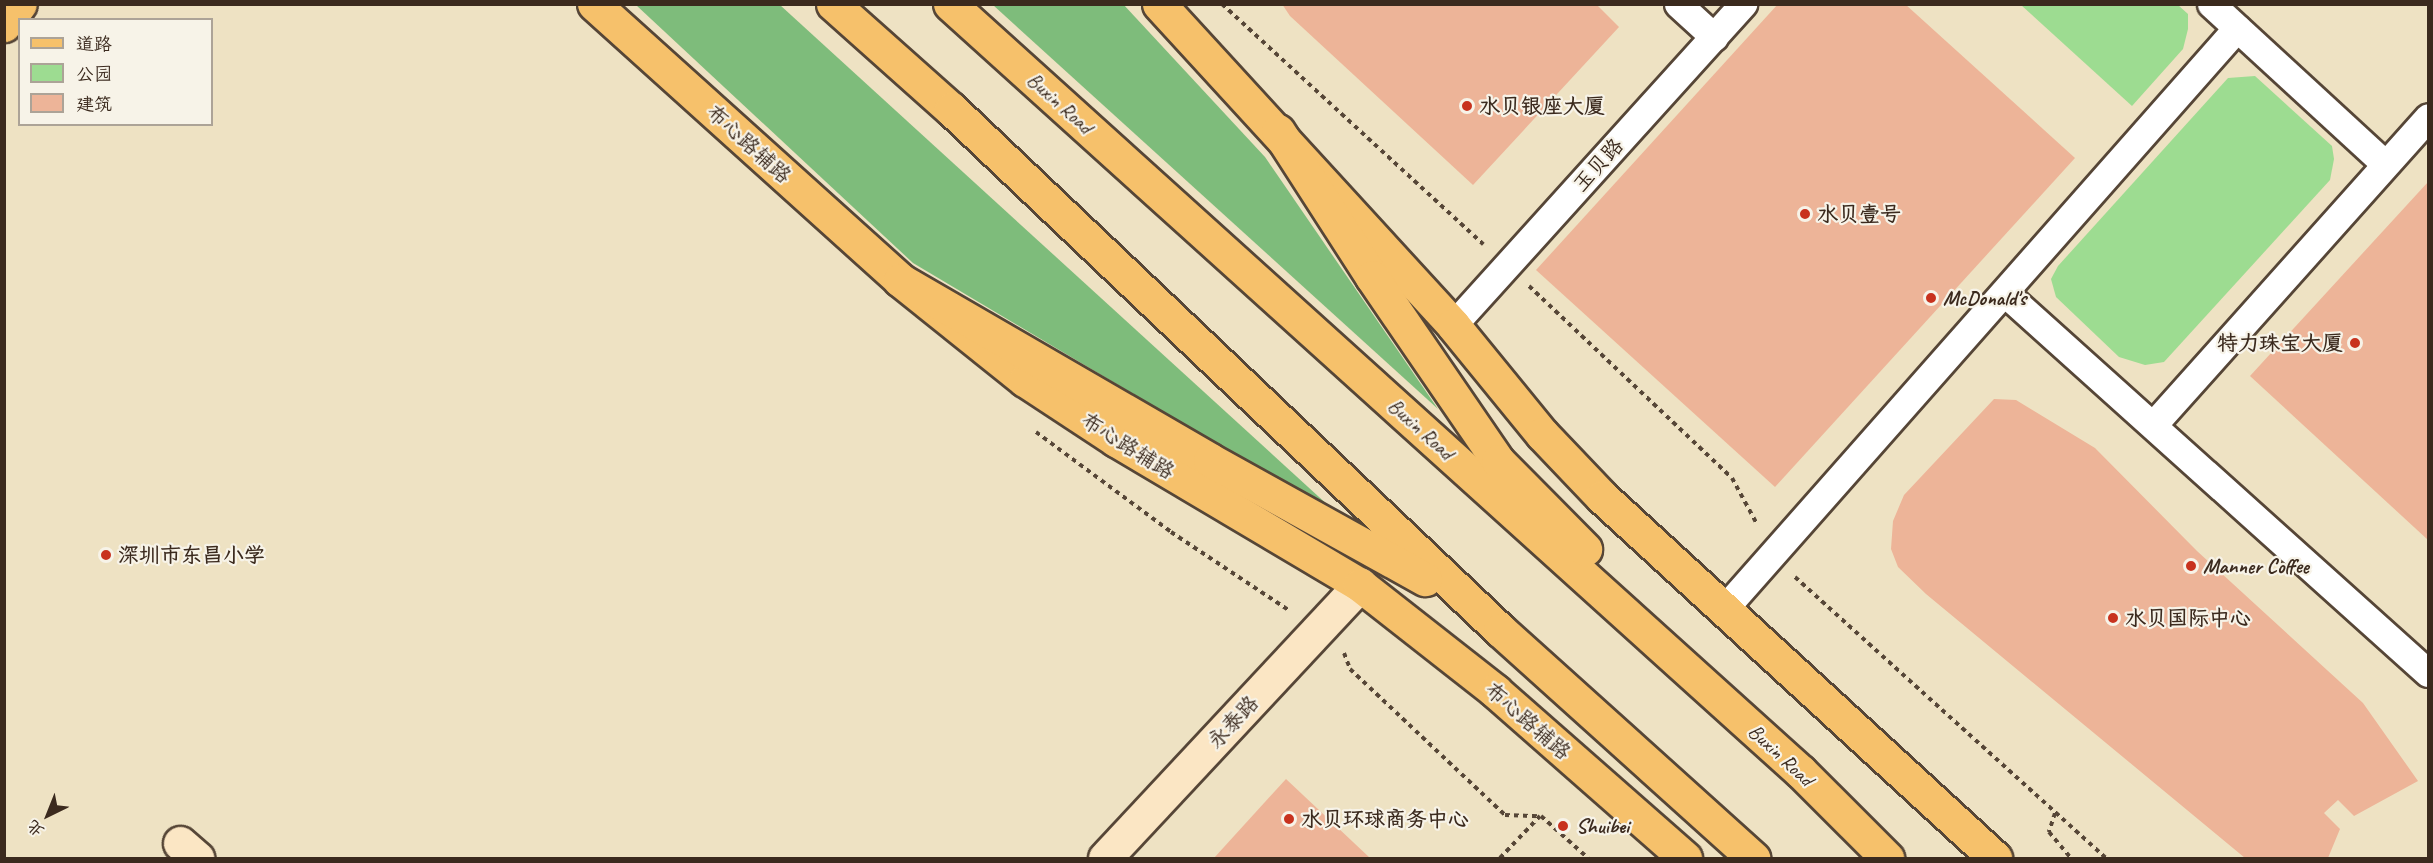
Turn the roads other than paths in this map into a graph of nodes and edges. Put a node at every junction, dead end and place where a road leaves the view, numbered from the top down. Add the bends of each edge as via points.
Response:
1 (20, 4) edge
2 (594, 4) edge
3 (833, 4) edge
4 (950, 4) edge
5 (1159, 4) edge
6 (1678, 4) edge
7 (1743, 4) edge
8 (2211, 4) edge
9 (4, 25) edge
10 (2237, 28) junction
11 (1714, 37) junction
12 (2428, 117) edge
13 (1278, 131) junction
14 (2385, 164) junction
15 (900, 280) junction
16 (2006, 294) junction
17 (1453, 325) junction
18 (2153, 425) junction
19 (1360, 585) junction
20 (1724, 609) junction
21 (1500, 630) junction
22 (2428, 674) edge
23 (1801, 772) junction
24 (1105, 858) edge
25 (1685, 858) edge
26 (1753, 858) edge
27 (1887, 858) edge
28 (1995, 858) edge

1 - 9 main road
2 - 15 main road, 布心路辅路
3 - 21 main road via 951,109
4 - 23 main road, Buxin Road
5 - 13 main road
6 - 11 street
7 - 11 street, 玉贝路
8 - 10 street
10 - 14 street
10 - 16 street
11 - 17 street, 玉贝路
12 - 14 street
13 - 17 main road
13 - 23 main road via 1498,461
14 - 18 street
15 - 19 main road, 布心路辅路 via 1043,392 1116,440
15 - 21 main road via 1210,460 1406,566
16 - 18 street
16 - 20 street
17 - 20 main road via 1542,434
18 - 22 street
19 - 24 street, 永泰路
19 - 25 main road, 布心路辅路 via 1495,691
20 - 28 main road
21 - 26 main road
23 - 27 main road, Buxin Road

